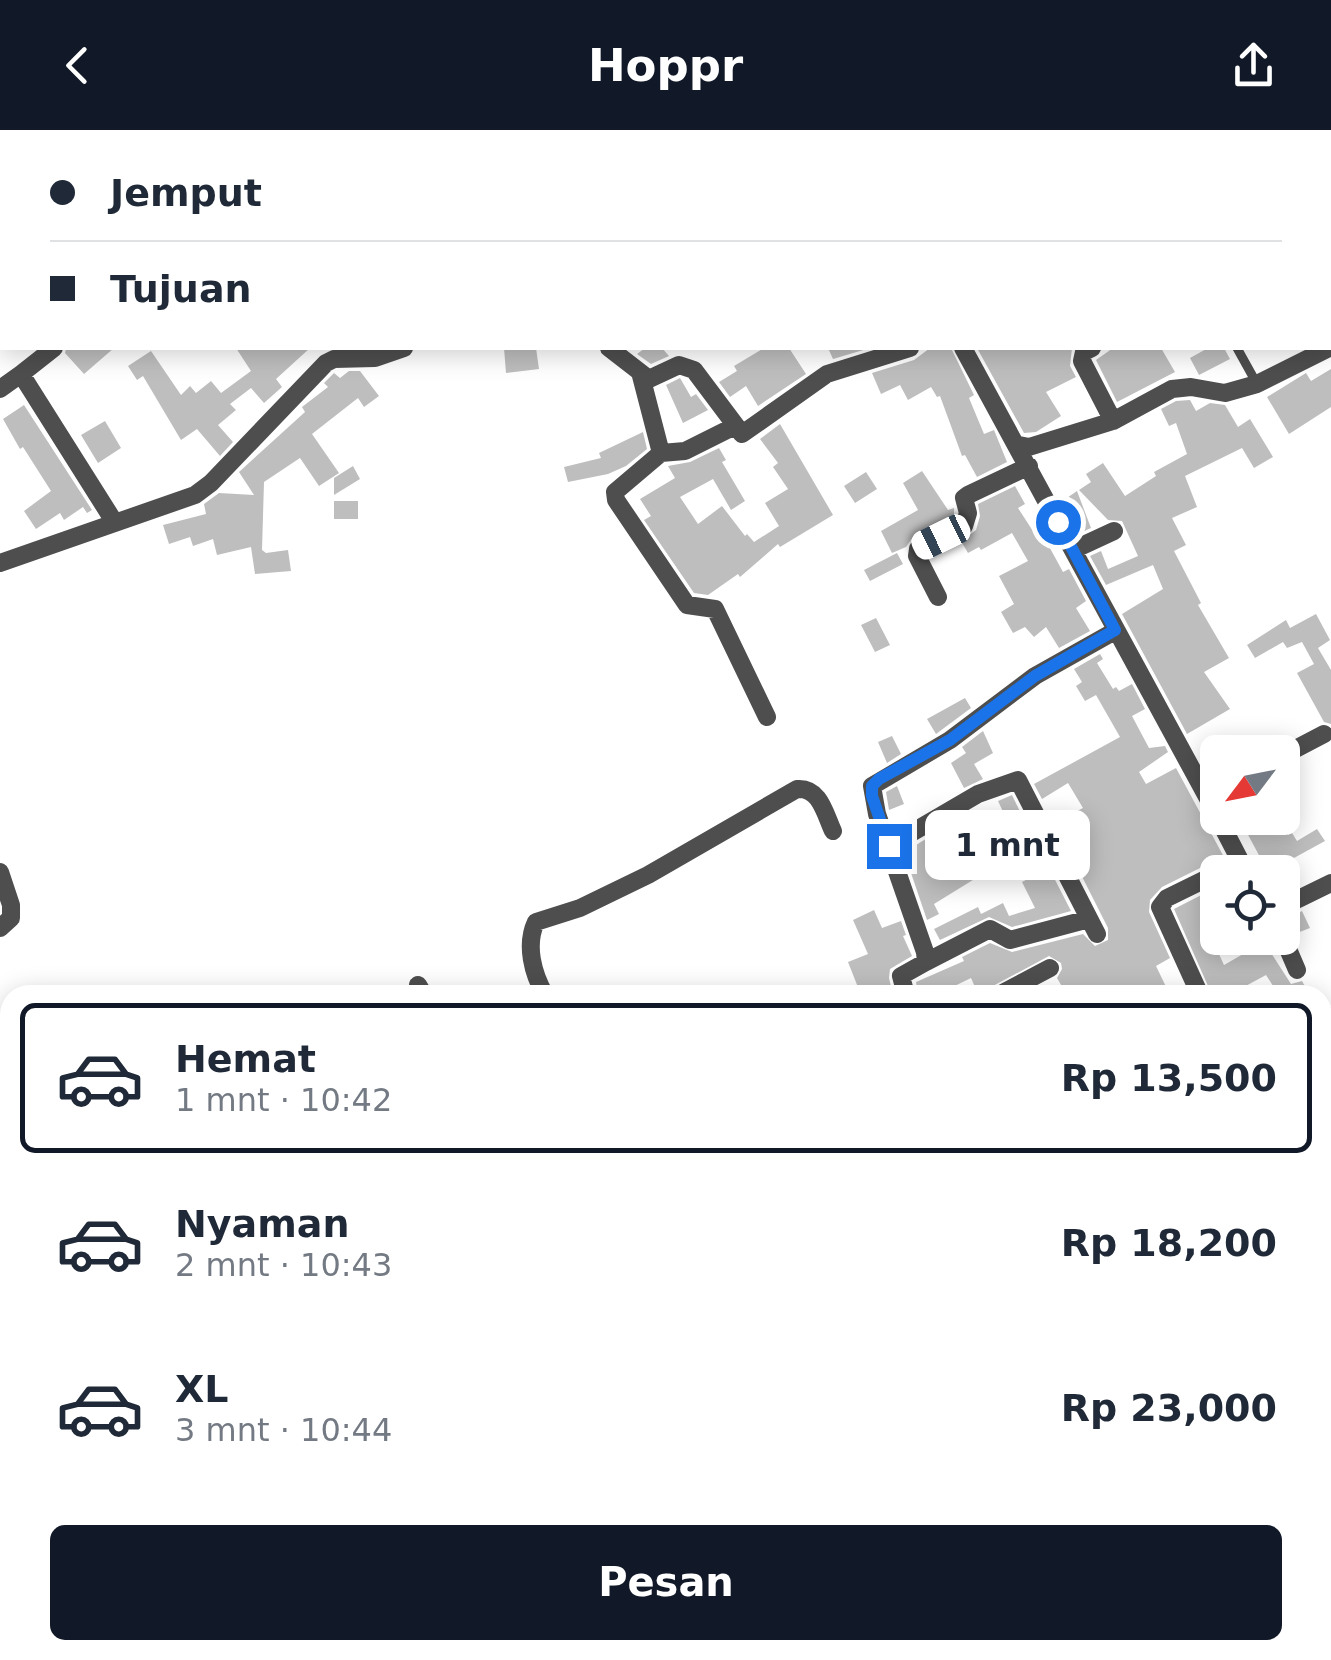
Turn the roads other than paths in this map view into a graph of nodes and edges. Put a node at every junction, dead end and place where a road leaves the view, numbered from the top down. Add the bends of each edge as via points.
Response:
1 (52, 350) edge
2 (398, 350) edge
3 (611, 350) edge
4 (904, 350) edge
5 (964, 350) edge
6 (1088, 350) edge
7 (1238, 350) edge
8 (1325, 350) edge
9 (22, 374) junction
10 (641, 376) junction
11 (1257, 384) junction
12 (0, 389) edge
13 (1113, 420) junction
14 (734, 426) junction
15 (1019, 445) junction
16 (660, 452) junction
17 (1029, 466) junction
18 (115, 523) junction
19 (1114, 532) dead end
20 (1073, 550) junction
21 (0, 564) edge
22 (938, 597) dead end
23 (1115, 630) junction
24 (768, 717) dead end
25 (1324, 734) dead end
26 (1300, 747) edge
27 (1200, 774) edge
28 (833, 832) dead end
29 (889, 846) junction
30 (0, 872) edge
31 (1200, 882) edge
32 (1331, 882) edge
33 (1300, 898) edge
34 (0, 928) edge
35 (1291, 955) edge
36 (926, 962) junction
37 (1050, 968) dead end
38 (1297, 970) dead end
39 (541, 985) edge
40 (903, 985) edge
41 (1018, 985) edge
42 (1195, 985) edge

1 - 9 street
2 - 18 street via 326,363 204,490
3 - 10 street
4 - 14 street via 826,374 746,432
5 - 15 street
6 - 13 street via 1082,360
7 - 11 lane
8 - 11 street
9 - 12 street
9 - 18 street
10 - 14 street via 687,366
10 - 16 street
11 - 13 street via 1224,394 1172,389
13 - 15 street via 1029,448
14 - 16 street via 686,451
15 - 17 street
16 - 24 street via 618,487 616,500 687,606 715,609
17 - 20 street
17 - 22 street via 968,495 964,526 918,549
18 - 21 street
19 - 20 street
20 - 23 street
23 - 27 street
23 - 29 street via 879,779 872,796
25 - 26 street
28 - 39 street via 816,794 797,789 648,875 542,919 532,931
29 - 36 street
29 - 36 street via 978,794 1018,780 1093,927 1010,940 990,930
30 - 34 street via 11,905 11,918
31 - 42 street via 1160,907
32 - 33 street
35 - 38 street
36 - 40 street via 901,976
37 - 41 street

